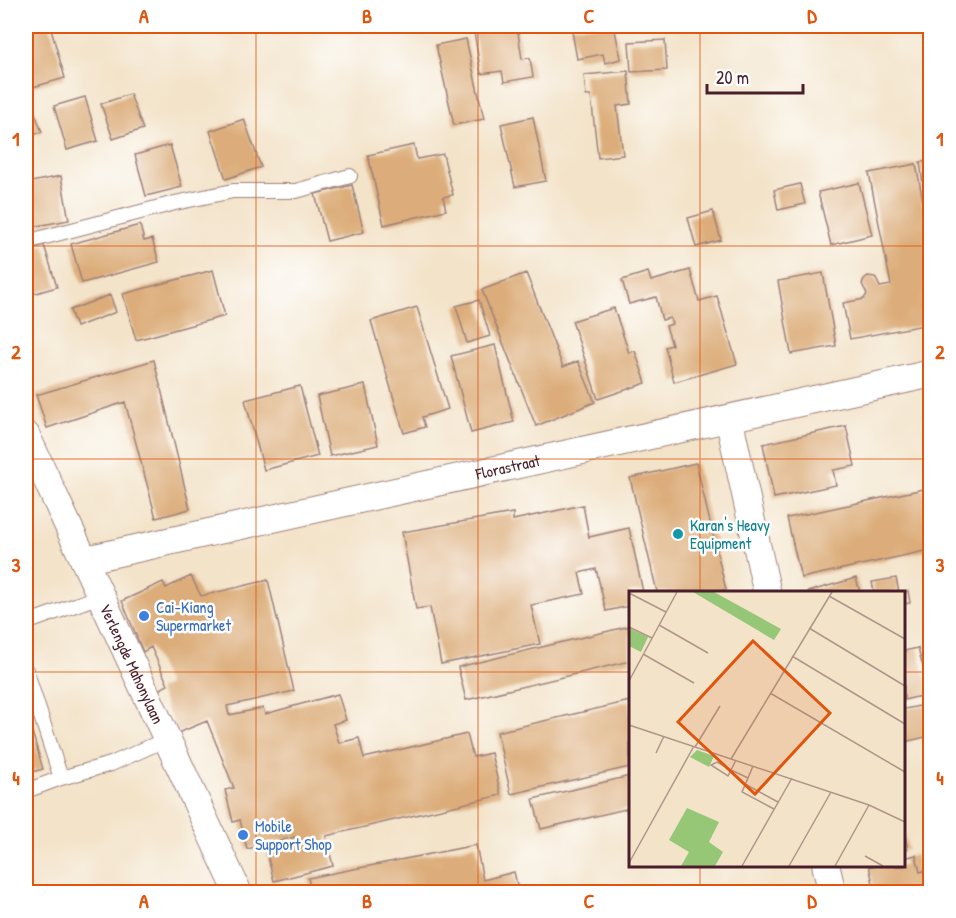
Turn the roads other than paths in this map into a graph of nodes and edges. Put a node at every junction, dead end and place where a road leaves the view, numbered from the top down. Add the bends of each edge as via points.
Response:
1 (350, 176) dead end
2 (26, 242) edge
3 (930, 374) edge
4 (729, 419) junction
5 (26, 435) edge
6 (84, 560) junction
7 (766, 591) edge
8 (100, 597) junction
9 (26, 622) edge
10 (26, 670) edge
11 (167, 740) junction
12 (61, 778) junction
13 (26, 791) edge
14 (826, 867) edge
15 (238, 892) edge
16 (832, 892) edge

1 - 2 lane via 296,191 233,191 175,202
3 - 4 street, Florastraat
4 - 6 street, Florastraat
4 - 7 street
5 - 6 street, Verlengde Mahonylaan
6 - 8 street, Verlengde Mahonylaan
8 - 9 lane
8 - 11 street, Verlengde Mahonylaan
10 - 12 lane
11 - 12 lane via 111,764
11 - 15 street, Verlengde Mahonylaan
12 - 13 lane
14 - 16 street

